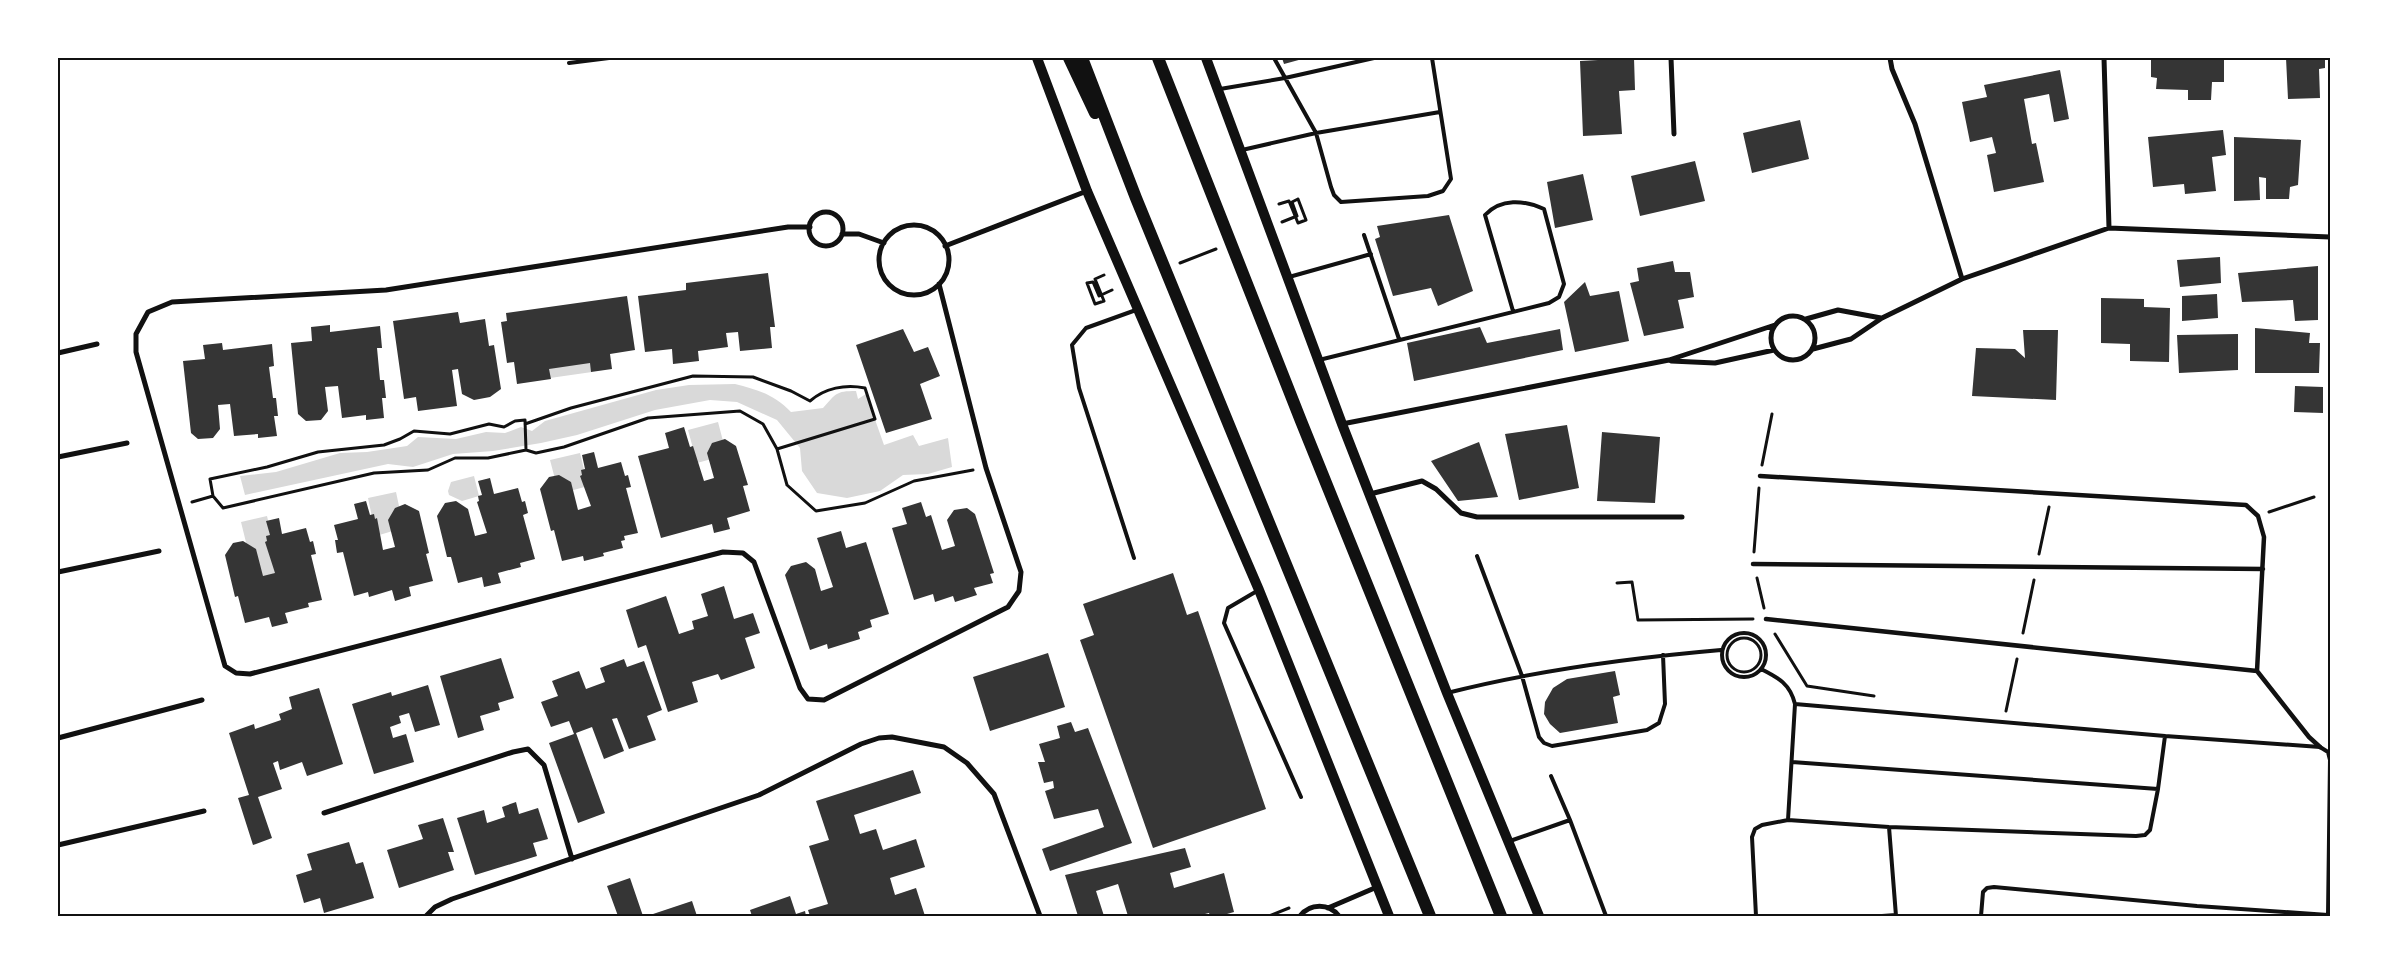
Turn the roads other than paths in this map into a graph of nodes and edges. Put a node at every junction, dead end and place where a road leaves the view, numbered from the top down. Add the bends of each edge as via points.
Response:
1 (609, 58) edge
2 (1036, 58) edge
3 (1069, 58) edge
4 (1082, 58) edge
5 (1206, 58) edge
6 (1274, 58) edge
7 (1374, 58) edge
8 (1432, 58) edge
9 (1671, 58) edge
10 (1890, 58) edge
11 (2104, 58) edge
12 (1161, 61) edge
13 (569, 63) dead end
14 (1285, 78) junction
15 (1218, 90) junction
16 (1440, 112) junction
17 (1316, 133) junction
18 (1674, 134) dead end
19 (1242, 150) junction
20 (1088, 190) junction
21 (1136, 198) junction
22 (810, 227) junction
23 (2109, 228) junction
24 (842, 234) junction
25 (1364, 235) dead end
26 (2330, 237) edge
27 (884, 243) junction
28 (945, 246) junction
29 (1371, 254) junction
30 (1288, 277) junction
31 (1962, 279) junction
32 (939, 284) junction
33 (1139, 309) junction
34 (1513, 311) junction
35 (1882, 318) junction
36 (1806, 319) junction
37 (1774, 325) junction
38 (1399, 339) junction
39 (97, 344) dead end
40 (1813, 349) junction
41 (1774, 350) junction
42 (58, 353) edge
43 (1319, 360) junction
44 (1669, 360) junction
45 (1342, 424) junction
46 (126, 443) dead end
47 (58, 458) edge
48 (1760, 476) road end
49 (1370, 494) junction
50 (1682, 517) dead end
51 (159, 551) dead end
52 (1477, 556) dead end
53 (1134, 558) dead end
54 (1753, 564) road end
55 (2262, 569) junction
56 (58, 572) edge
57 (1259, 590) junction
58 (1766, 619) road end
59 (1721, 650) junction
60 (1663, 655) junction
61 (1761, 668) junction
62 (2257, 671) junction
63 (1522, 676) junction
64 (1447, 693) junction
65 (202, 700) dead end
66 (1795, 704) junction
67 (2166, 736) junction
68 (58, 738) edge
69 (2320, 747) junction
70 (1792, 762) junction
71 (1551, 776) dead end
72 (2158, 789) junction
73 (1301, 797) dead end
74 (204, 811) dead end
75 (324, 813) dead end
76 (1570, 820) junction
77 (1788, 820) junction
78 (1889, 827) junction
79 (1508, 842) junction
80 (58, 845) edge
81 (572, 859) junction
82 (1377, 887) junction
83 (1328, 908) junction
84 (426, 916) edge
85 (1040, 916) edge
86 (1300, 916) edge
87 (1339, 916) edge
88 (1388, 916) edge
89 (1430, 916) edge
90 (1501, 916) edge
91 (1539, 916) edge
92 (1606, 916) edge
93 (1756, 916) edge
94 (1882, 916) edge
95 (1896, 916) edge
96 (1981, 916) edge
97 (2328, 916) edge

1 - 13 lane
2 - 20 main road
3 - 21 main road
4 - 21 main road
5 - 15 main road
6 - 14 lane
7 - 14 lane
8 - 16 lane
9 - 18 street
10 - 31 street via 1915,124
11 - 23 street
12 - 90 main road via 1304,430
14 - 15 lane
14 - 17 lane
15 - 19 main road
16 - 17 lane
16 - 17 lane via 1451,179 1443,191 1428,196 1341,202 1331,187
17 - 19 lane
19 - 30 main road
20 - 28 street
20 - 33 main road
21 - 89 main road
22 - 24 street via 815,242 825,246 836,243
22 - 24 street via 819,214 830,213 842,223
22 - 32 street via 386,290 172,302 148,312 136,334 136,352 225,666 236,673 250,674 723,552 743,553 754,562 800,688 808,700 824,700 1008,607 1019,591 1021,572 986,468
23 - 26 street
23 - 31 street
24 - 27 street via 859,234
25 - 29 lane
27 - 28 street via 902,228 914,226 936,234
27 - 32 street via 879,265 889,285 898,292 909,295 930,291
28 - 32 street via 949,264
29 - 30 lane
29 - 38 lane
30 - 43 main road
31 - 35 street
33 - 53 lane via 1086,328 1072,345 1079,388
33 - 57 main road
34 - 34 lane via 1549,303 1559,297 1564,284 1544,209 1529,202 1492,206 1485,215
34 - 38 lane
35 - 36 street via 1838,310
35 - 40 street via 1851,339
36 - 37 street via 1785,316
36 - 40 street via 1814,329
37 - 41 street via 1770,338
37 - 44 street
38 - 43 lane
39 - 42 street
40 - 41 street via 1808,355 1794,360 1786,359
41 - 44 street via 1715,363
43 - 45 main road
44 - 45 street
45 - 49 main road
46 - 47 street
48 - 55 street via 2246,505 2258,516 2264,538
49 - 50 street via 1422,481 1436,489 1461,513 1477,517
49 - 64 main road
51 - 56 street
52 - 63 lane
54 - 55 street
55 - 62 street
57 - 73 lane via 1228,608 1224,623
57 - 82 main road
58 - 62 street
59 - 60 lane
59 - 61 lane via 1722,662 1735,676 1751,676
59 - 61 lane via 1726,640 1737,633 1754,635 1765,647 1765,662
60 - 63 lane
60 - 63 lane via 1665,704 1659,723 1647,730 1552,746 1544,744 1539,737
61 - 66 lane via 1787,684
62 - 69 street
63 - 64 lane
64 - 79 main road
65 - 68 street
66 - 67 lane
66 - 70 lane
67 - 69 lane
67 - 72 lane
69 - 97 lane via 2328,752 2330,760
70 - 72 lane
70 - 77 lane
71 - 76 lane
72 - 78 lane via 2150,830 2145,835
74 - 80 street
75 - 81 street via 528,749 544,765
76 - 79 lane
76 - 92 lane
77 - 78 lane
77 - 93 lane via 1755,828 1752,837
78 - 95 lane
79 - 91 main road
81 - 84 street via 452,899 434,907
81 - 85 street via 759,795 861,744 879,738 909,738 944,746 967,763 994,794
82 - 83 street
82 - 88 main road
83 - 86 street via 1307,909
83 - 87 street
94 - 95 lane
96 - 97 lane via 1983,892 1994,887

